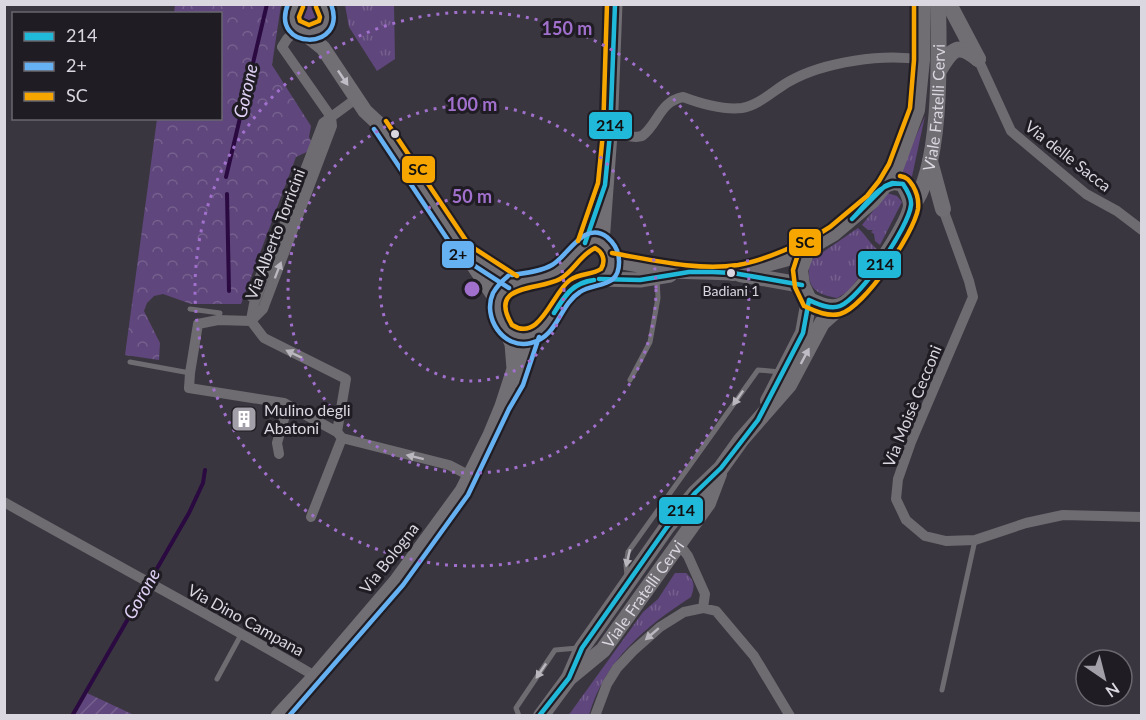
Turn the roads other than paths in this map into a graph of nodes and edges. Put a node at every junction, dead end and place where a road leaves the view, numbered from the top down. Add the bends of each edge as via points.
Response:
1 (323, 4) edge
2 (615, 4) edge
3 (922, 4) edge
4 (938, 4) edge
5 (949, 4) edge
6 (293, 7) edge
7 (301, 32) junction
8 (978, 59) junction
9 (922, 60) junction
10 (940, 69) junction
11 (357, 98) junction
12 (331, 117) junction
13 (610, 134) junction
14 (929, 159) junction
15 (605, 185) junction
16 (885, 185) junction
17 (916, 198) junction
18 (943, 209) junction
19 (1142, 230) edge
20 (585, 243) junction
21 (602, 243) junction
22 (808, 248) junction
23 (464, 250) junction
24 (611, 260) junction
25 (267, 271) junction
26 (689, 272) junction
27 (734, 273) junction
28 (657, 278) junction
29 (599, 279) junction
30 (513, 282) junction
31 (806, 292) junction
32 (250, 299) dead end
33 (498, 302) junction
34 (841, 306) junction
35 (190, 309) dead end
36 (218, 320) junction
37 (251, 321) junction
38 (506, 330) junction
39 (532, 335) junction
40 (130, 362) dead end
41 (782, 372) junction
42 (190, 373) junction
43 (630, 380) dead end
44 (288, 405) junction
45 (502, 406) junction
46 (758, 420) junction
47 (339, 435) junction
48 (279, 454) dead end
49 (721, 468) junction
50 (470, 476) junction
51 (682, 478) junction
52 (695, 494) junction
53 (4, 502) edge
54 (311, 517) dead end
55 (1142, 517) edge
56 (975, 540) junction
57 (680, 544) junction
58 (628, 583) junction
59 (703, 608) junction
60 (242, 633) junction
61 (582, 648) junction
62 (315, 676) junction
63 (569, 678) junction
64 (217, 679) dead end
65 (942, 690) dead end
66 (541, 714) edge
67 (278, 716) edge
68 (519, 716) edge
69 (595, 716) edge
70 (790, 716) edge

1 - 7 main road via 325,25 317,33
2 - 13 main road
3 - 9 main road, Viale Fratelli Cervi
4 - 10 main road, Viale Fratelli Cervi
5 - 8 main road
6 - 7 main road via 292,21
7 -> 11 main road via 323,48
7 - 12 street via 287,39 282,47
8 - 10 main road via 958,48 950,52
8 - 19 street, Via delle Sacca via 1011,130 1086,194
9 - 13 street via 866,60 831,65 806,73 743,108 677,98 668,102 642,136
9 - 16 main road, Viale Fratelli Cervi via 916,110 896,167
10 - 14 main road, Viale Fratelli Cervi
11 - 12 street, Via Alberto Torricini
11 - 23 main road via 380,125
12 - 25 street, Via Alberto Torricini via 323,123
37 -> 12 street, Via Alberto Torricini via 263,309 332,126
13 - 15 main road
14 - 17 main road, Viale Fratelli Cervi
14 - 18 main road
15 - 20 main road
15 - 21 main road
16 - 17 main road, Viale Fratelli Cervi via 903,184
16 - 22 main road, Viale Fratelli Cervi via 851,220
17 - 18 main road via 934,194
17 - 34 main road, Viale Fratelli Cervi via 880,262 857,294
18 - 56 street, Via Moisè Cecconi via 973,297 911,442 898,479 896,499 906,520 925,536 946,542
20 - 21 main road
20 - 30 main road via 556,273
21 - 24 main road
22 - 27 main road, Viale Fratelli Cervi via 788,258
22 - 31 main road via 800,270
23 - 30 main road
23 - 33 main road
24 - 26 main road
24 - 29 main road via 610,270
25 - 32 lane via 260,269
25 - 37 street, Via Alberto Torricini
26 - 27 main road
26 - 28 main road
27 - 31 main road
28 - 29 main road
28 - 43 lane via 658,298 650,342
29 - 39 main road via 571,289 546,326
30 - 33 main road via 502,291
31 - 34 main road via 827,308
31 - 41 main road via 803,333
33 - 38 main road via 498,314
46 -> 34 main road, Viale Fratelli Cervi via 789,385 822,323
35 - 36 lane via 220,313
36 - 37 street
36 - 42 street via 198,324
47 -> 37 street via 346,379 264,338
38 - 39 main road via 517,336
38 - 45 main road via 512,344 514,369
39 - 45 main road via 516,382
40 - 42 lane
41 - 46 main road
41 -> 51 lane via 758,370
42 - 44 street via 189,388
44 - 47 street
44 - 48 street via 277,443
45 - 50 main road, Via Bologna
46 - 49 main road, Viale Fratelli Cervi
50 -> 47 street via 449,465
47 - 54 street
49 - 52 main road, Viale Fratelli Cervi
49 - 57 main road, Viale Fratelli Cervi via 708,504
50 - 62 main road, Via Bologna via 397,580
51 - 52 lane
51 -> 58 lane via 628,552
52 - 58 main road, Viale Fratelli Cervi
53 - 60 street, Via Dino Campana
55 - 56 street, Via Moisè Cecconi via 1063,515
56 - 65 lane
57 - 59 street via 705,594
57 - 63 main road, Viale Fratelli Cervi via 603,650
58 - 61 main road, Viale Fratelli Cervi
59 -> 69 street via 684,612 633,651 607,684
59 - 70 street via 716,611 754,656
60 - 62 street, Via Dino Campana
60 - 64 lane
61 - 63 main road, Viale Fratelli Cervi
61 -> 68 lane via 555,650 516,708
62 - 67 main road, Via Bologna
63 - 66 main road, Viale Fratelli Cervi

